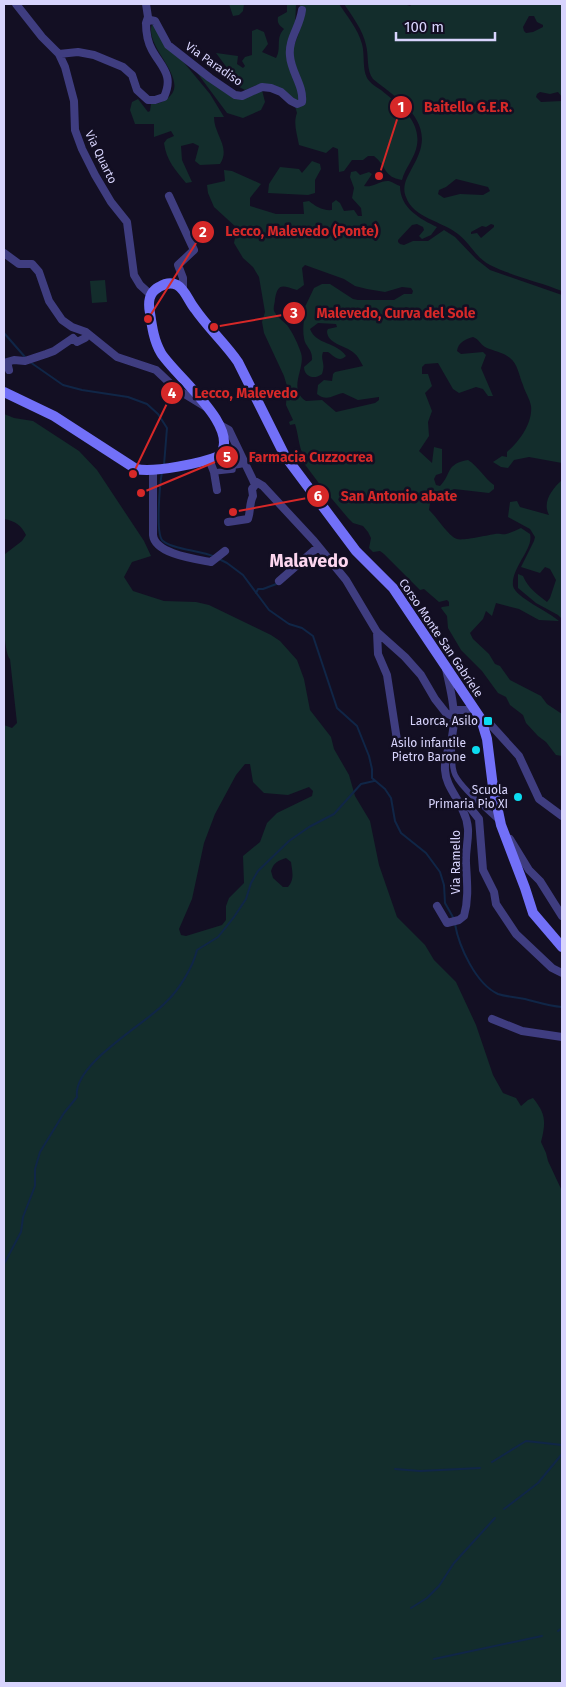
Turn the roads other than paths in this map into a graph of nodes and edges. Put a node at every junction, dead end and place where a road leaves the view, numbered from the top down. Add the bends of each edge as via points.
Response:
1 (16, 4) edge
2 (146, 4) edge
3 (302, 10) dead end
4 (146, 23) junction
5 (59, 54) junction
6 (169, 196) dead end
7 (4, 252) edge
8 (183, 290) junction
9 (151, 295) junction
10 (85, 338) dead end
11 (9, 370) dead end
12 (4, 392) edge
13 (208, 408) junction
14 (220, 425) junction
15 (209, 459) junction
16 (231, 463) joint
17 (244, 463) junction
18 (153, 470) junction
19 (214, 472) junction
20 (253, 480) junction
21 (217, 490) dead end
22 (228, 522) dead end
23 (318, 547) junction
24 (223, 553) dead end
25 (279, 581) dead end
26 (377, 632) junction
27 (444, 662) junction
28 (475, 710) junction
29 (454, 714) junction
30 (483, 724) junction
31 (452, 736) junction
32 (397, 740) dead end
33 (458, 803) junction
34 (562, 816) edge
35 (500, 824) junction
36 (471, 902) dead end
37 (437, 906) dead end
38 (562, 916) edge
39 (462, 918) junction
40 (562, 947) edge
41 (562, 973) edge
42 (492, 1019) dead end
43 (562, 1037) edge

1 - 5 street, Via Quarto
2 - 4 street
3 - 4 street, Via Paradiso via 290,42 290,58 302,92 302,102 297,104 271,88 262,87 242,96 235,95 168,45 155,21
4 - 5 street via 151,48 167,74 168,87 164,97 148,100 137,90 132,75 94,56 78,52
5 - 9 street, Via Quarto via 74,101 75,130 82,150 127,222 134,275
6 - 8 street via 194,250 178,265
7 - 13 street via 19,264 32,264 39,272 49,301 72,328 86,332 117,357 156,370 175,388
8 - 9 main road via 175,284 168,284 156,288
8 - 27 main road, Corso Monte San Gabriele via 204,323 238,362 285,456 350,544 391,585
9 - 13 main road via 150,312 158,348
10 - 11 street via 77,342 73,338 54,351 28,360 7,362
12 - 18 main road via 54,416 132,467
13 - 14 main road
14 - 15 main road via 225,439 224,448 219,456
14 - 17 street via 229,430
15 - 18 main road
15 - 19 street
16 - 17 street
16 - 19 street via 233,470
17 - 20 street
18 - 24 street via 153,535 156,543 187,558 212,562
19 - 21 street
20 - 22 street via 255,485 248,519
20 - 23 street via 263,486
23 - 25 street
23 - 26 street via 346,580
26 - 29 street via 422,675 446,713
26 - 32 street via 378,654 387,674
27 - 28 main road, Corso Monte San Gabriele
27 - 29 street, Via Ramello
28 - 29 street
28 - 30 main road, Corso Monte San Gabriele
29 - 31 street, Via Ramello
30 - 34 street via 490,724 519,756 539,799
30 - 35 main road, Corso Monte San Gabriele
31 - 33 street, Via Ramello via 445,757 445,771
31 - 35 street via 454,774 463,788
33 - 39 street, Via Ramello via 464,811 469,838 466,862 468,904
33 - 41 street, Via Ramello via 468,805 479,819 483,870 496,904 516,934 552,968
35 - 38 street
35 - 40 main road, Corso Monte San Gabriele via 533,913
36 - 39 street via 468,913
37 - 39 street via 446,923
42 - 43 street via 522,1031

